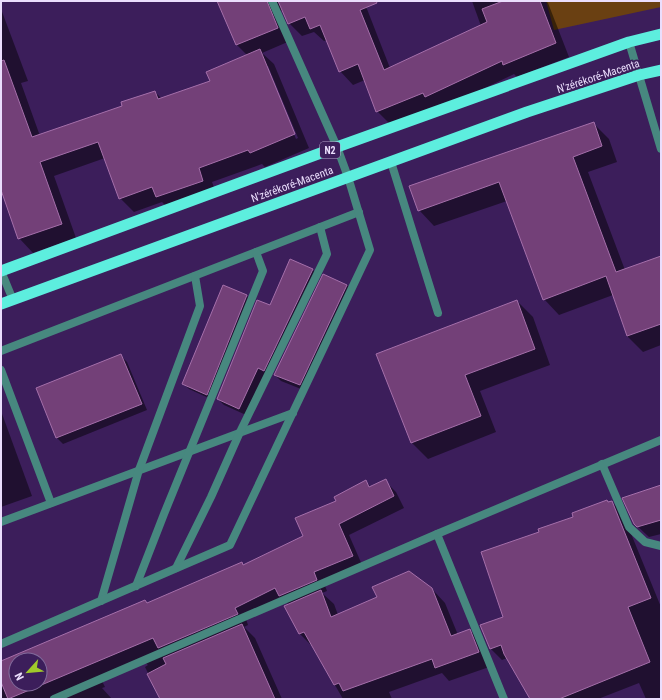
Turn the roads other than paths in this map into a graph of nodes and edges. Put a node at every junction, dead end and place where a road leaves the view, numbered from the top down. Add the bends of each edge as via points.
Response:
1 (272, 1) edge
2 (661, 34) edge
3 (629, 42) junction
4 (661, 70) edge
5 (639, 76) junction
6 (337, 147) junction
7 (661, 149) edge
8 (391, 162) junction
9 (348, 177) junction
10 (359, 212) junction
11 (320, 227) junction
12 (256, 252) junction
13 (1, 271) edge
14 (195, 276) junction
15 (13, 300) junction
16 (1, 304) edge
17 (438, 313) dead end
18 (1, 352) edge
19 (1, 370) edge
20 (293, 413) junction
21 (240, 432) junction
22 (661, 440) edge
23 (189, 452) junction
24 (602, 464) junction
25 (139, 470) junction
26 (51, 502) junction
27 (1, 522) edge
28 (437, 534) junction
29 (661, 546) edge
30 (176, 568) junction
31 (136, 586) junction
32 (101, 601) junction
33 (1, 644) edge
34 (54, 699) edge
35 (504, 699) edge

1 - 6 street
2 - 3 highway, N2
3 - 5 street
3 - 6 highway, N2
4 - 5 highway, N'zérékoré-Macenta
5 - 7 street
5 - 8 highway, N'zérékoré-Macenta via 527,112
6 - 9 street
6 - 13 highway, N2
8 - 9 highway, N'zérékoré-Macenta
8 - 17 street
9 - 10 street
9 - 15 highway, N'zérékoré-Macenta
10 - 11 street
10 - 20 street via 370,250
11 - 12 street
11 - 21 street via 327,254
12 - 14 street
12 - 23 street via 262,272
13 - 15 street
14 - 18 street
14 - 25 street via 200,306
15 - 16 highway, N'zérékoré-Macenta
19 - 26 street
20 - 21 street
20 - 30 street via 230,545
21 - 23 street
21 - 30 street
22 - 24 street
23 - 25 street
23 - 31 street
24 - 28 street
24 - 29 street via 629,528 645,542
25 - 26 street
25 - 32 street
26 - 27 street
28 - 34 street
28 - 35 street
30 - 31 street
31 - 32 street
32 - 33 street

